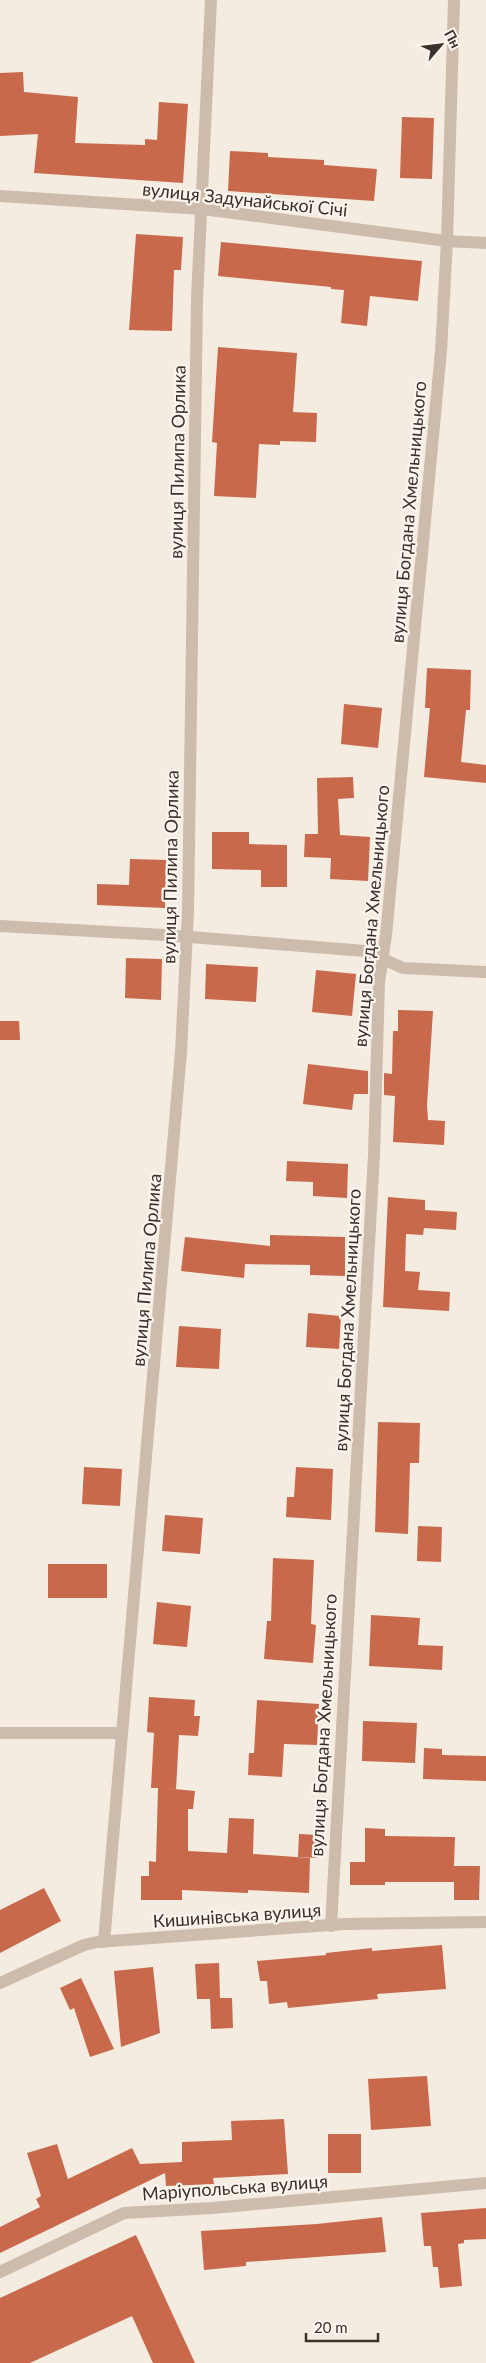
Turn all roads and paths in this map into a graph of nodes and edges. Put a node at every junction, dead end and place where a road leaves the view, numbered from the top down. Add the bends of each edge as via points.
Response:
1 (211, 0) edge
2 (454, 0) edge
3 (0, 196) edge
4 (202, 209) junction
5 (448, 241) junction
6 (486, 243) edge
7 (0, 926) edge
8 (187, 938) junction
9 (382, 959) junction
10 (486, 972) edge
11 (0, 1733) edge
12 (122, 1733) junction
13 (486, 1922) edge
14 (330, 1926) junction
15 (104, 1942) junction
16 (0, 1983) edge
17 (486, 2184) edge
18 (0, 2272) edge

1 - 4 street, вулиця Пилипа Орлика
2 - 5 street, вулиця Богдана Хмельницького
3 - 4 street, вулиця Задунайської Січі
4 - 5 street, вулиця Задунайської Січі
4 - 8 street, вулиця Пилипа Орлика via 197,300
5 - 6 street, вулиця Задунайської Січі
5 - 9 street, вулиця Богдана Хмельницького via 441,351
7 - 8 street
8 - 9 street via 365,952
8 - 12 street, вулиця Пилипа Орлика via 167,1238
9 - 10 street via 403,968
9 - 14 street, вулиця Богдана Хмельницького via 374,1155
11 - 12 street
12 - 15 street, вулиця Пилипа Орлика
13 - 14 street, Кишинівська вулиця
14 - 15 street, Кишинівська вулиця
15 - 16 street, Кишинівська вулиця via 84,1945
17 - 18 street, Маріупольська вулиця via 124,2213

